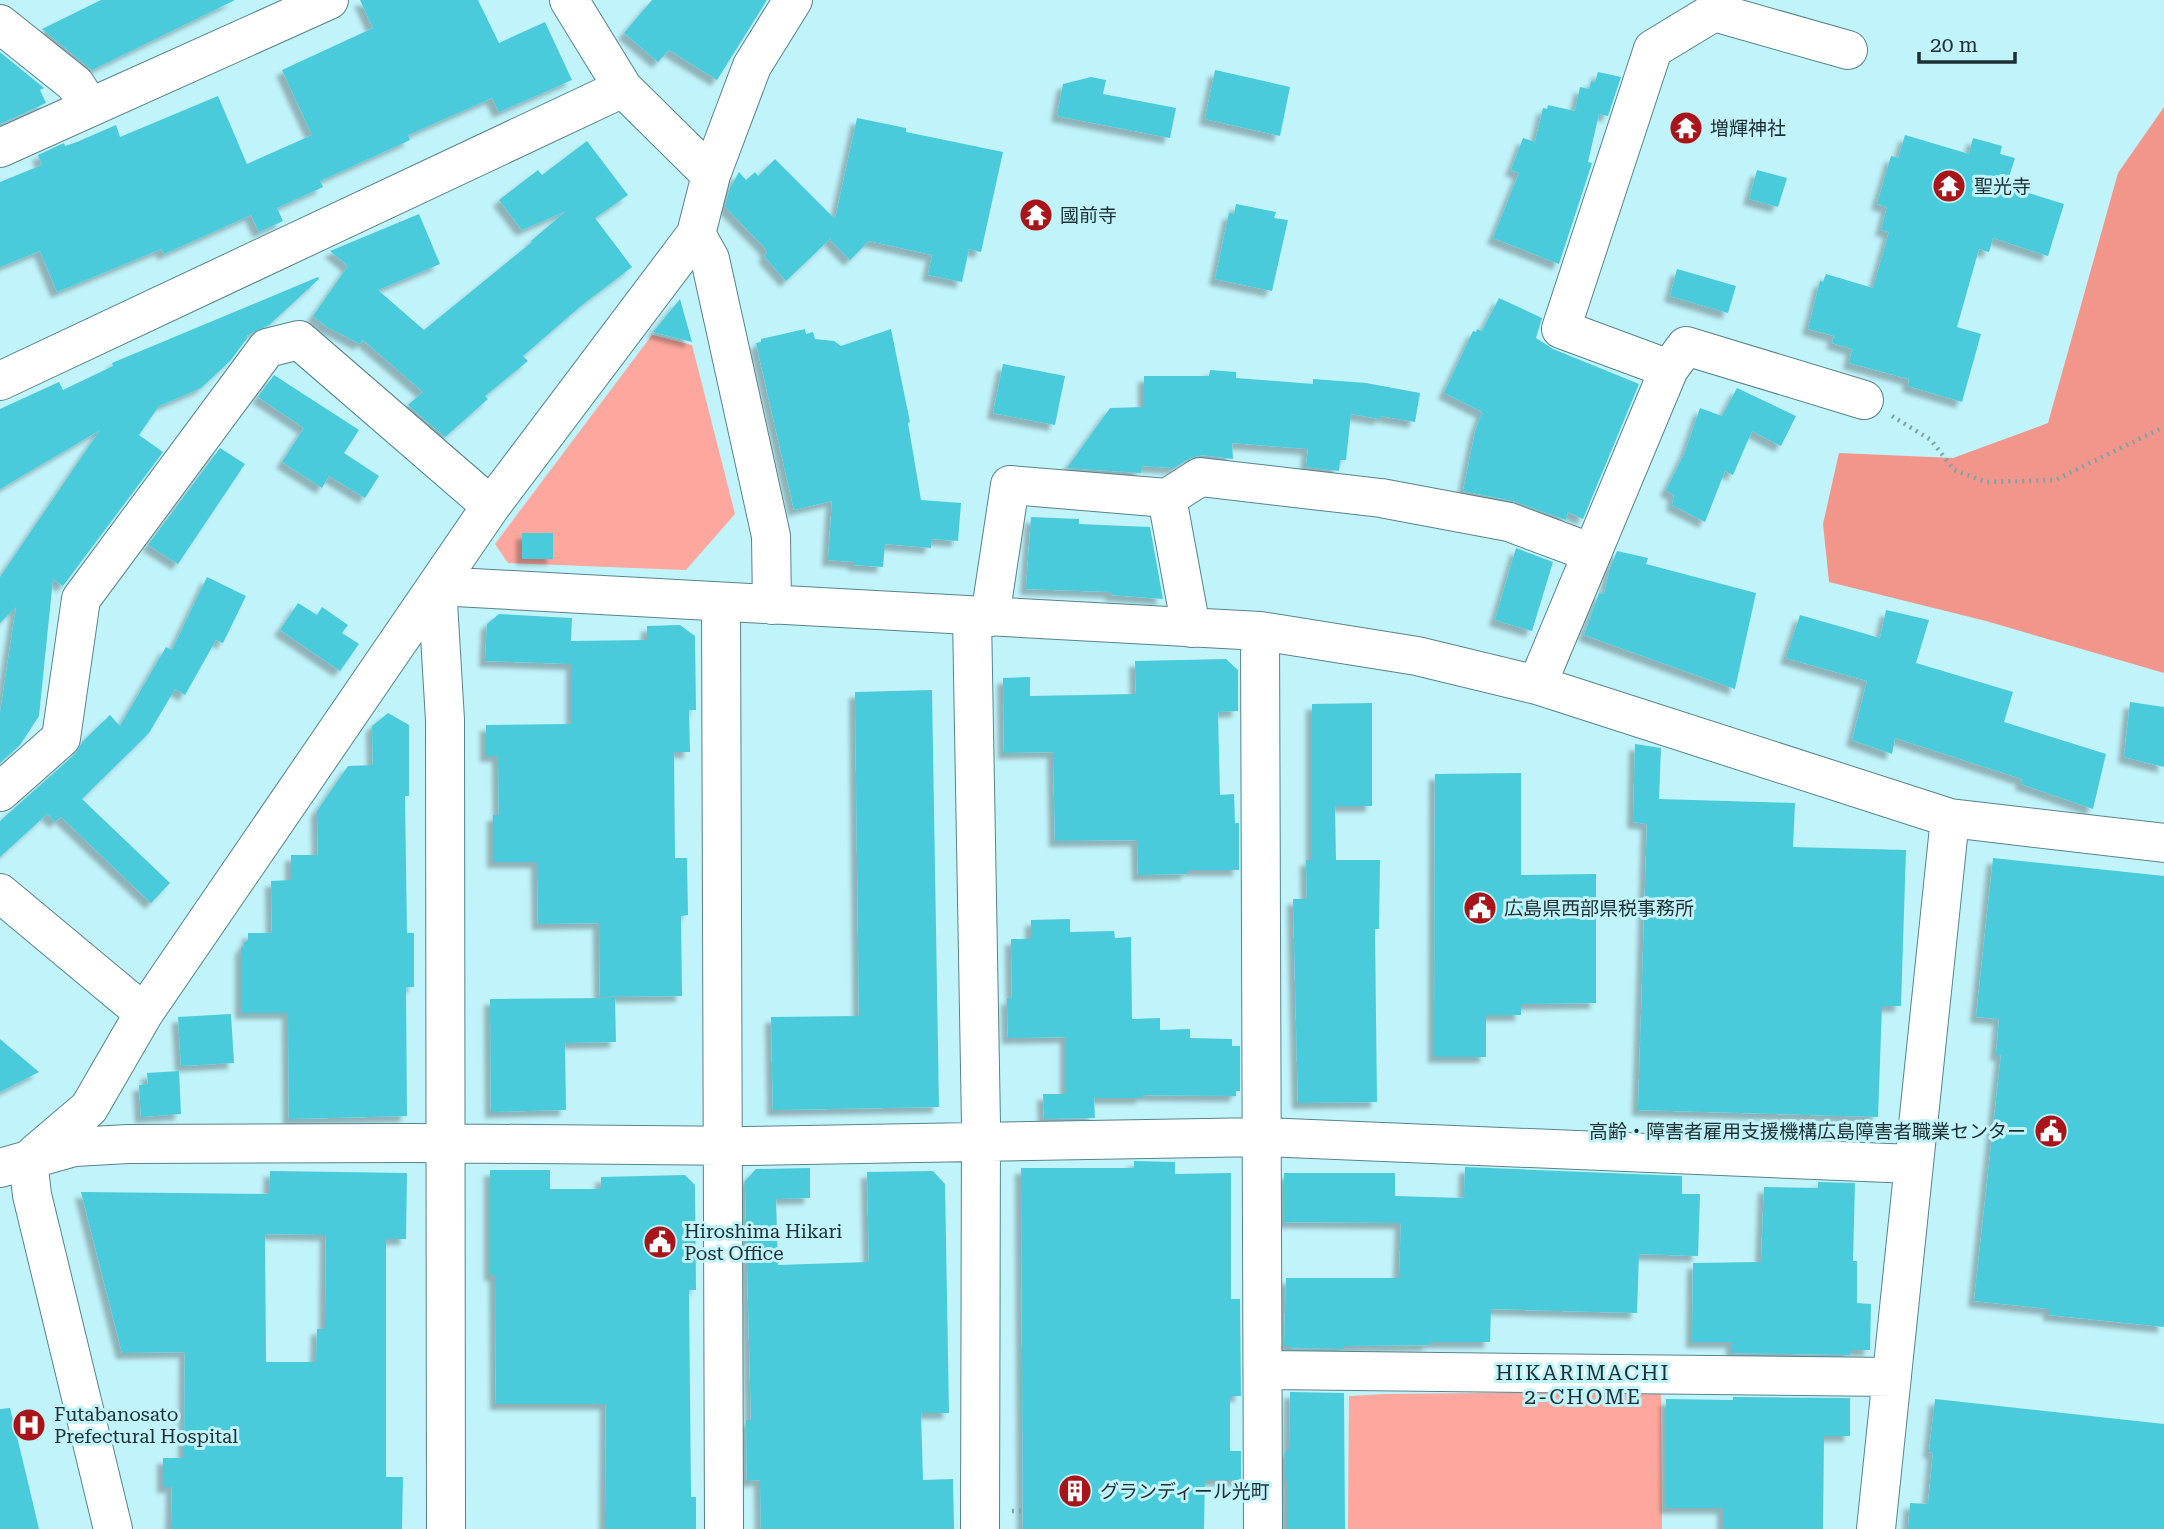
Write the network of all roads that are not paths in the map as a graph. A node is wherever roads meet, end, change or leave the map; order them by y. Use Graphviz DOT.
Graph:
graph roads {
  1 [pos="329,0"];
  2 [pos="569,0"];
  3 [pos="793,0"];
  4 [pos="0,24"];
  5 [pos="1848,50"];
  6 [pos="623,88"];
  7 [pos="90,107"];
  8 [pos="0,148"];
  9 [pos="711,175"];
  10 [pos="696,234"];
  11 [pos="1669,369"];
  12 [pos="0,382"];
  13 [pos="1864,400"];
  14 [pos="1167,498"];
  15 [pos="491,506"];
  16 [pos="1592,553"];
  17 [pos="437,586"];
  18 [pos="721,602"];
  19 [pos="772,605"];
  20 [pos="981,616"];
  21 [pos="1191,628"];
  22 [pos="1259,631"];
  23 [pos="1537,685"];
  24 [pos="0,792"];
  25 [pos="1950,818"];
  26 [pos="2164,843"];
  27 [pos="0,894"];
  28 [pos="144,1013"];
  29 [pos="1263,1137"];
  30 [pos="981,1142"];
  31 [pos="447,1143"];
  32 [pos="723,1146"];
  33 [pos="14,1164"];
  34 [pos="1913,1164"];
  35 [pos="1264,1370"];
  36 [pos="1892,1377"];
  37 [pos="113,1529"];
  38 [pos="446,1529"];
  39 [pos="724,1529"];
  40 [pos="980,1529"];
  41 [pos="1263,1529"];
  42 [pos="1876,1529"];
  1 -- 7 [label="street"];
  2 -- 6 [label="street"];
  3 -- 9 [label="street"];
  4 -- 7 [label="street"];
  5 -- 11 [label="street"];
  6 -- 9 [label="street"];
  6 -- 12 [label="street"];
  7 -- 8 [label="street"];
  9 -- 10 [label="street"];
  10 -- 15 [label="street"];
  10 -- 19 [label="street"];
  11 -- 13 [label="street"];
  11 -- 16 [label="street"];
  14 -- 16 [label="street"];
  14 -- 20 [label="street"];
  14 -- 21 [label="street"];
  15 -- 17 [label="street"];
  15 -- 24 [label="street"];
  16 -- 23 [label="street"];
  17 -- 18 [label="street"];
  17 -- 28 [label="street"];
  17 -- 31 [label="street"];
  18 -- 19 [label="street"];
  18 -- 32 [label="street"];
  19 -- 20 [label="street"];
  20 -- 21 [label="street"];
  20 -- 30 [label="street"];
  21 -- 22 [label="street"];
  22 -- 23 [label="street"];
  22 -- 29 [label="street"];
  23 -- 25 [label="street"];
  25 -- 26 [label="street"];
  25 -- 34 [label="street"];
  27 -- 28 [label="street"];
  28 -- 33 [label="street"];
  29 -- 30 [label="street"];
  29 -- 34 [label="street"];
  29 -- 35 [label="street"];
  30 -- 32 [label="street"];
  30 -- 40 [label="street"];
  31 -- 32 [label="street"];
  31 -- 33 [label="street"];
  31 -- 38 [label="street"];
  32 -- 39 [label="street"];
  33 -- 37 [label="street"];
  34 -- 36 [label="street"];
  35 -- 36 [label="street"];
  35 -- 41 [label="street"];
  36 -- 42 [label="street"];
}
